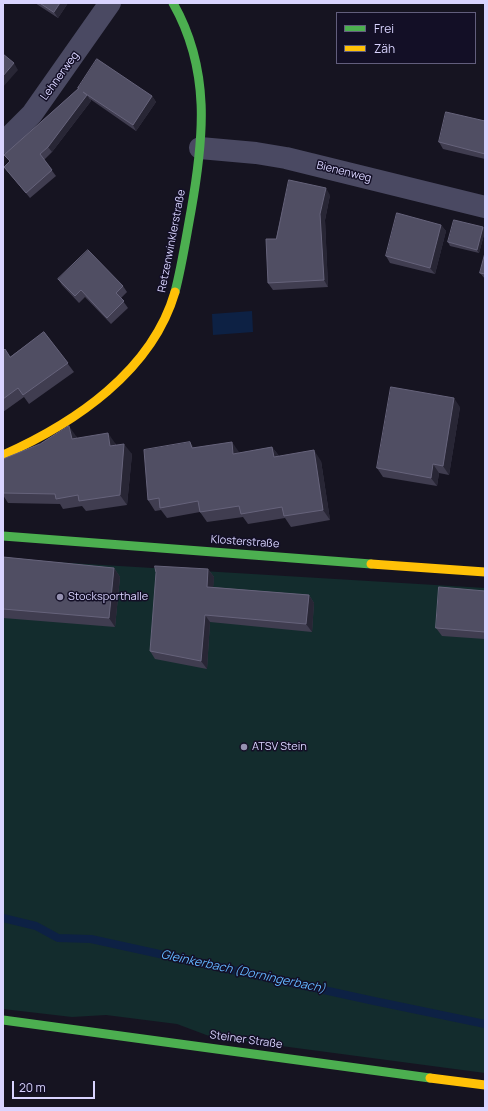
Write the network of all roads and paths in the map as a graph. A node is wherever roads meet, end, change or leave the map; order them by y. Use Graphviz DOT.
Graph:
graph roads {
  1 [pos="110,3"];
  2 [pos="173,3"];
  3 [pos="3,143"];
  4 [pos="200,148"];
  5 [pos="485,207"];
  6 [pos="3,455"];
  7 [pos="3,536"];
  8 [pos="485,572"];
  9 [pos="3,1020"];
  10 [pos="485,1085"];
  1 -- 3 [label="street, Lehnerweg"];
  2 -- 4 [label="street, Retzenwinklerstraße"];
  4 -- 5 [label="street, Bienenweg"];
  4 -- 6 [label="street, Retzenwinklerstraße"];
  7 -- 8 [label="street, Klosterstraße"];
  9 -- 10 [label="street, Steiner Straße"];
}
